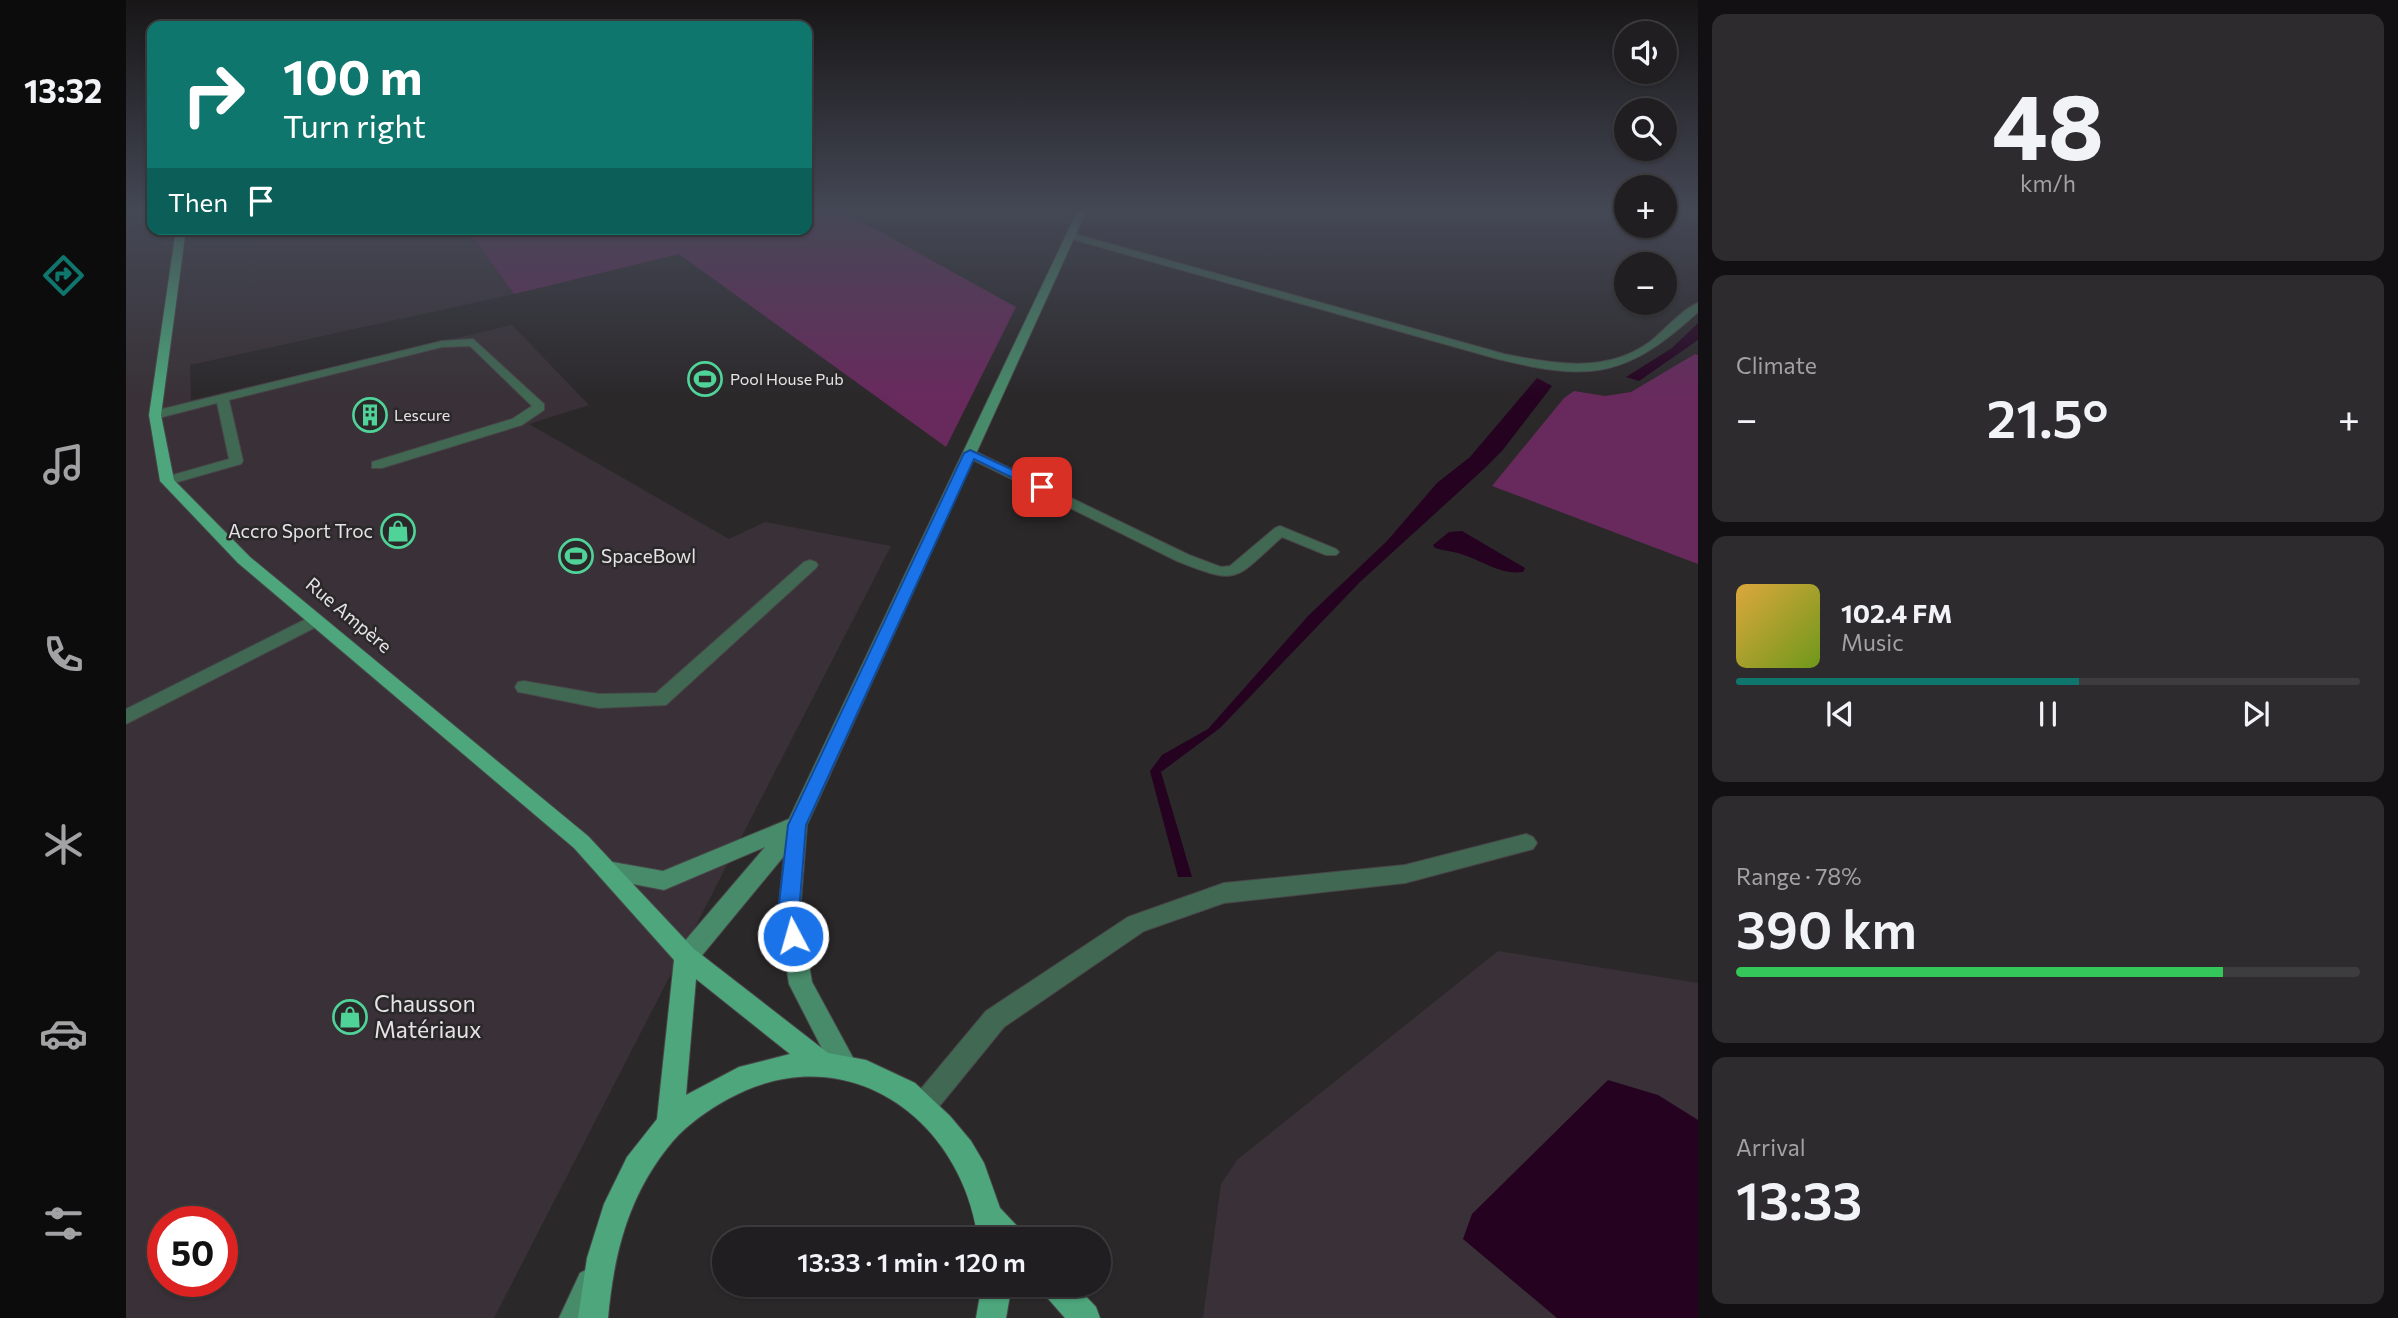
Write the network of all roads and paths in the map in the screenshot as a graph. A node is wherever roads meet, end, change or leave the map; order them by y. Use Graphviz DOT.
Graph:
graph roads {
  1 [pos="175,274"];
  2 [pos="1054,274"];
  3 [pos="1205,274"];
  4 [pos="1698,306"];
  5 [pos="222,397"];
  6 [pos="155,415"];
  7 [pos="970,453"];
  8 [pos="377,465"];
  9 [pos="167,481"];
  10 [pos="1331,552"];
  11 [pos="810,565"];
  12 [pos="316,620"];
  13 [pos="524,687"];
  14 [pos="126,717"];
  15 [pos="797,825"];
  16 [pos="1526,843"];
  17 [pos="607,870"];
  18 [pos="686,957"];
  19 [pos="832,1064"];
  20 [pos="924,1105"];
  21 [pos="670,1125"];
  22 [pos="991,1227"];
  23 [pos="597,1268"];
  24 [pos="994,1297"];
  25 [pos="1066,1297"];
  26 [pos="573,1318"];
  27 [pos="593,1318"];
  28 [pos="991,1318"];
  29 [pos="1085,1318"];
  1 -- 6 [label="main road"];
  2 -- 7 [label="main road"];
  3 -- 4 [label="street"];
  5 -- 6 [label="street"];
  5 -- 8 [label="street"];
  5 -- 9 [label="street"];
  6 -- 9 [label="main road"];
  7 -- 10 [label="street"];
  7 -- 15 [label="main road"];
  9 -- 12 [label="main road, Rue Ampère"];
  11 -- 13 [label="street"];
  12 -- 14 [label="street"];
  12 -- 17 [label="main road, Rue Ampère"];
  15 -- 17 [label="main road"];
  15 -- 18 [label="main road"];
  15 -- 19 [label="main road"];
  16 -- 20 [label="street"];
  17 -- 18 [label="main road, Rue Ampère"];
  18 -- 19 [label="main road, Rue Ampère"];
  18 -- 21 [label="main road"];
  19 -- 20 [label="main road"];
  19 -- 21 [label="main road"];
  20 -- 22 [label="main road"];
  21 -- 23 [label="main road"];
  23 -- 26 [label="main road"];
  23 -- 27 [label="main road"];
  24 -- 28 [label="main road"];
  25 -- 29 [label="main road"];
}
